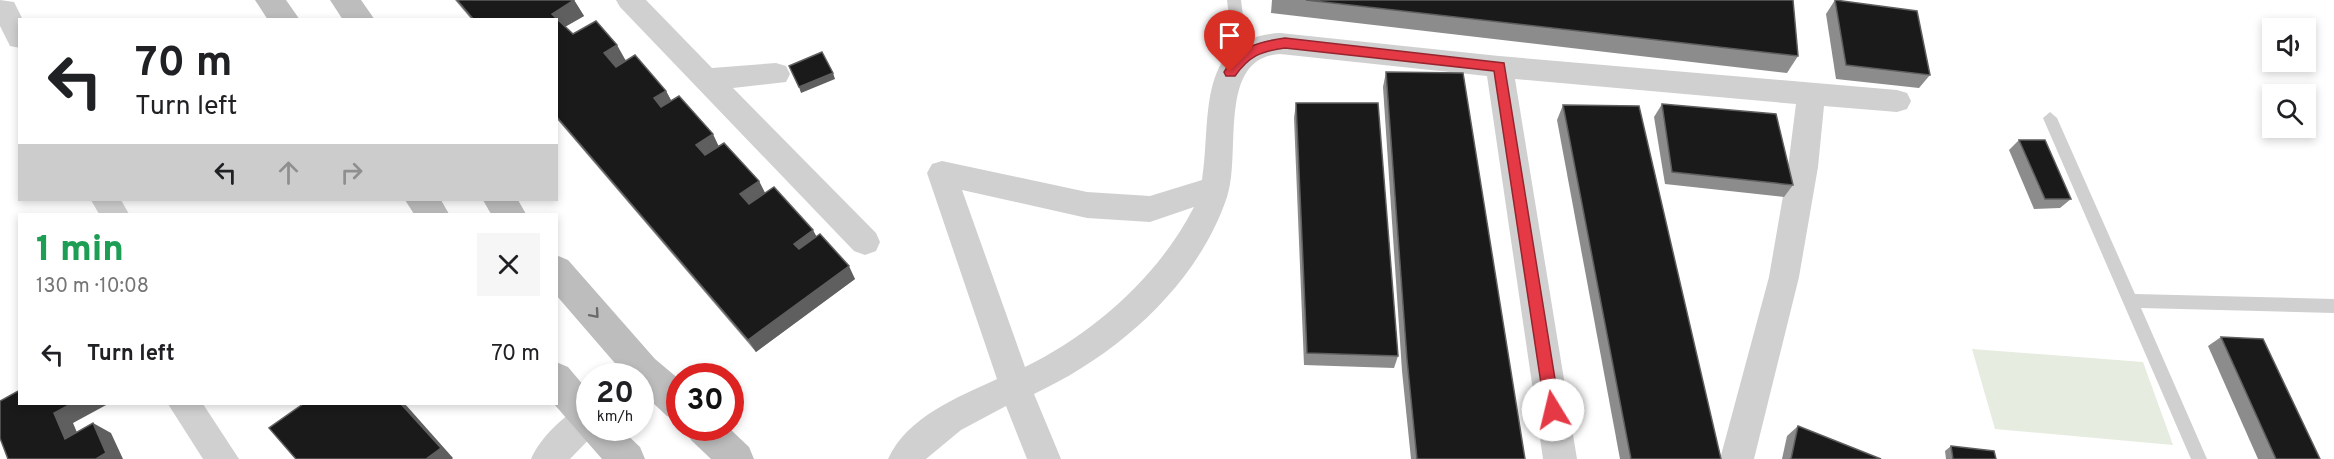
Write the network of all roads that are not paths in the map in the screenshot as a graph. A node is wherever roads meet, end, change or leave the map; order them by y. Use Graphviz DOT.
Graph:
graph roads {
  1 [pos="270,0"];
  2 [pos="345,0"];
  3 [pos="1234,0"];
  4 [pos="639,1"];
  5 [pos="4,8"];
  6 [pos="284,18"];
  7 [pos="358,18"];
  8 [pos="18,34"];
  9 [pos="1241,57"];
  10 [pos="1499,67"];
  11 [pos="776,74"];
  12 [pos="706,79"];
  13 [pos="1811,93"];
  14 [pos="1897,101"];
  15 [pos="2050,118"];
  16 [pos="1215,188"];
  17 [pos="422,201"];
  18 [pos="500,201"];
  19 [pos="432,213"];
  20 [pos="509,213"];
  21 [pos="865,242"];
  22 [pos="558,272"];
  23 [pos="2130,301"];
  24 [pos="2334,306"];
  25 [pos="558,381"];
  26 [pos="1016,386"];
  27 [pos="666,391"];
  28 [pos="576,403"];
  29 [pos="185,405"];
  30 [pos="576,435"];
  31 [pos="609,441"];
  32 [pos="717,441"];
  33 [pos="222,459"];
  34 [pos="548,459"];
  35 [pos="627,459"];
  36 [pos="736,459"];
  37 [pos="905,459"];
  38 [pos="1044,459"];
  39 [pos="1560,459"];
  40 [pos="1737,459"];
  41 [pos="2199,459"];
  1 -- 6 [label="main road"];
  2 -- 7 [label="main road"];
  3 -- 9 [label="lane"];
  4 -- 12 [label="street"];
  5 -- 8 [label="street"];
  9 -- 10 [label="street"];
  9 -- 16 [label="street"];
  10 -- 13 [label="street"];
  10 -- 39 [label="street"];
  11 -- 12 [label="street"];
  12 -- 21 [label="street"];
  13 -- 14 [label="street"];
  13 -- 40 [label="street"];
  15 -- 23 [label="lane"];
  16 -- 26 [label="street"];
  16 -- 26 [label="street"];
  17 -- 19 [label="main road"];
  18 -- 20 [label="main road"];
  22 -- 27 [label="main road, one-way"];
  23 -- 24 [label="lane"];
  23 -- 41 [label="lane"];
  25 -- 28 [label="main road"];
  26 -- 37 [label="street"];
  26 -- 38 [label="street"];
  29 -- 33 [label="street"];
  30 -- 34 [label="street"];
  31 -- 35 [label="main road"];
  32 -- 36 [label="main road"];
}
